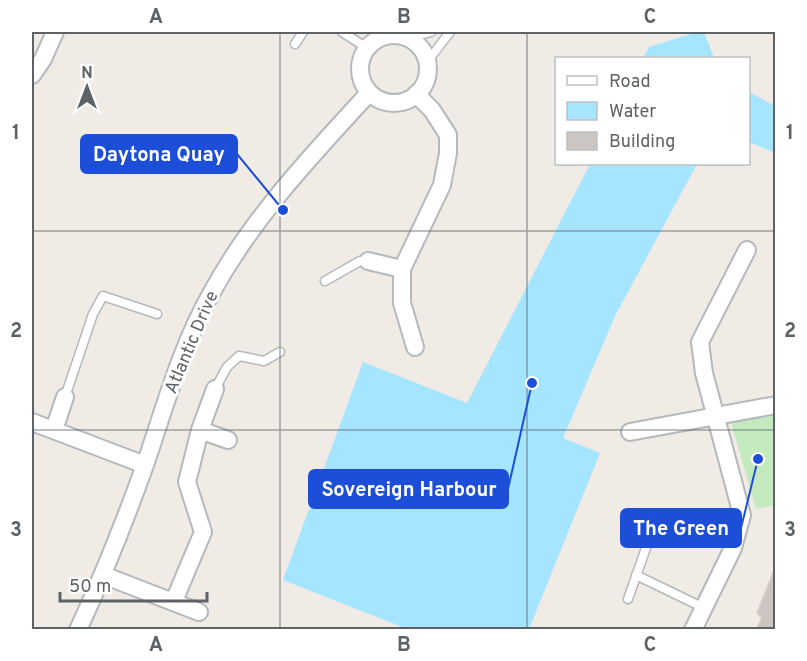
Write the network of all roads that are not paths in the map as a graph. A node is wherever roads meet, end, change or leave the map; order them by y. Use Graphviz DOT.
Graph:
graph roads {
  1 [pos="55,32"];
  2 [pos="303,32"];
  3 [pos="342,32"];
  4 [pos="431,32"];
  5 [pos="450,32"];
  6 [pos="408,38"];
  7 [pos="295,44"];
  8 [pos="367,48"];
  9 [pos="427,62"];
  10 [pos="32,75"];
  11 [pos="369,93"];
  12 [pos="416,94"];
  13 [pos="747,250"];
  14 [pos="368,261"];
  15 [pos="402,269"];
  16 [pos="325,281"];
  17 [pos="157,314"];
  18 [pos="415,347"];
  19 [pos="280,352"];
  20 [pos="215,389"];
  21 [pos="65,397"];
  22 [pos="776,405"];
  23 [pos="716,418"];
  24 [pos="32,422"];
  25 [pos="54,430"];
  26 [pos="200,430"];
  27 [pos="630,432"];
  28 [pos="228,440"];
  29 [pos="145,465"];
  30 [pos="658,514"];
  31 [pos="636,574"];
  32 [pos="103,575"];
  33 [pos="628,599"];
  34 [pos="174,602"];
  35 [pos="704,608"];
  36 [pos="199,612"];
  37 [pos="78,630"];
  38 [pos="693,630"];
  1 -- 10 [label="street"];
  2 -- 7 [label="lane"];
  3 -- 8 [label="lane"];
  4 -- 6 [label="lane"];
  5 -- 9 [label="lane"];
  6 -- 8 [label="street"];
  6 -- 9 [label="street"];
  8 -- 11 [label="street"];
  9 -- 12 [label="street"];
  11 -- 12 [label="street"];
  11 -- 29 [label="street, Atlantic Drive"];
  12 -- 15 [label="street"];
  13 -- 23 [label="street"];
  14 -- 15 [label="street"];
  14 -- 16 [label="lane"];
  15 -- 18 [label="street"];
  17 -- 21 [label="lane"];
  19 -- 20 [label="lane"];
  20 -- 26 [label="street"];
  21 -- 25 [label="street"];
  22 -- 23 [label="street"];
  23 -- 27 [label="street"];
  23 -- 35 [label="street"];
  24 -- 25 [label="street"];
  25 -- 29 [label="street"];
  26 -- 28 [label="street"];
  26 -- 34 [label="street"];
  29 -- 32 [label="street, Atlantic Drive"];
  30 -- 31 [label="lane"];
  31 -- 33 [label="lane"];
  31 -- 35 [label="lane"];
  32 -- 34 [label="street"];
  32 -- 37 [label="street, Atlantic Drive"];
  34 -- 36 [label="street"];
  35 -- 38 [label="street"];
}
